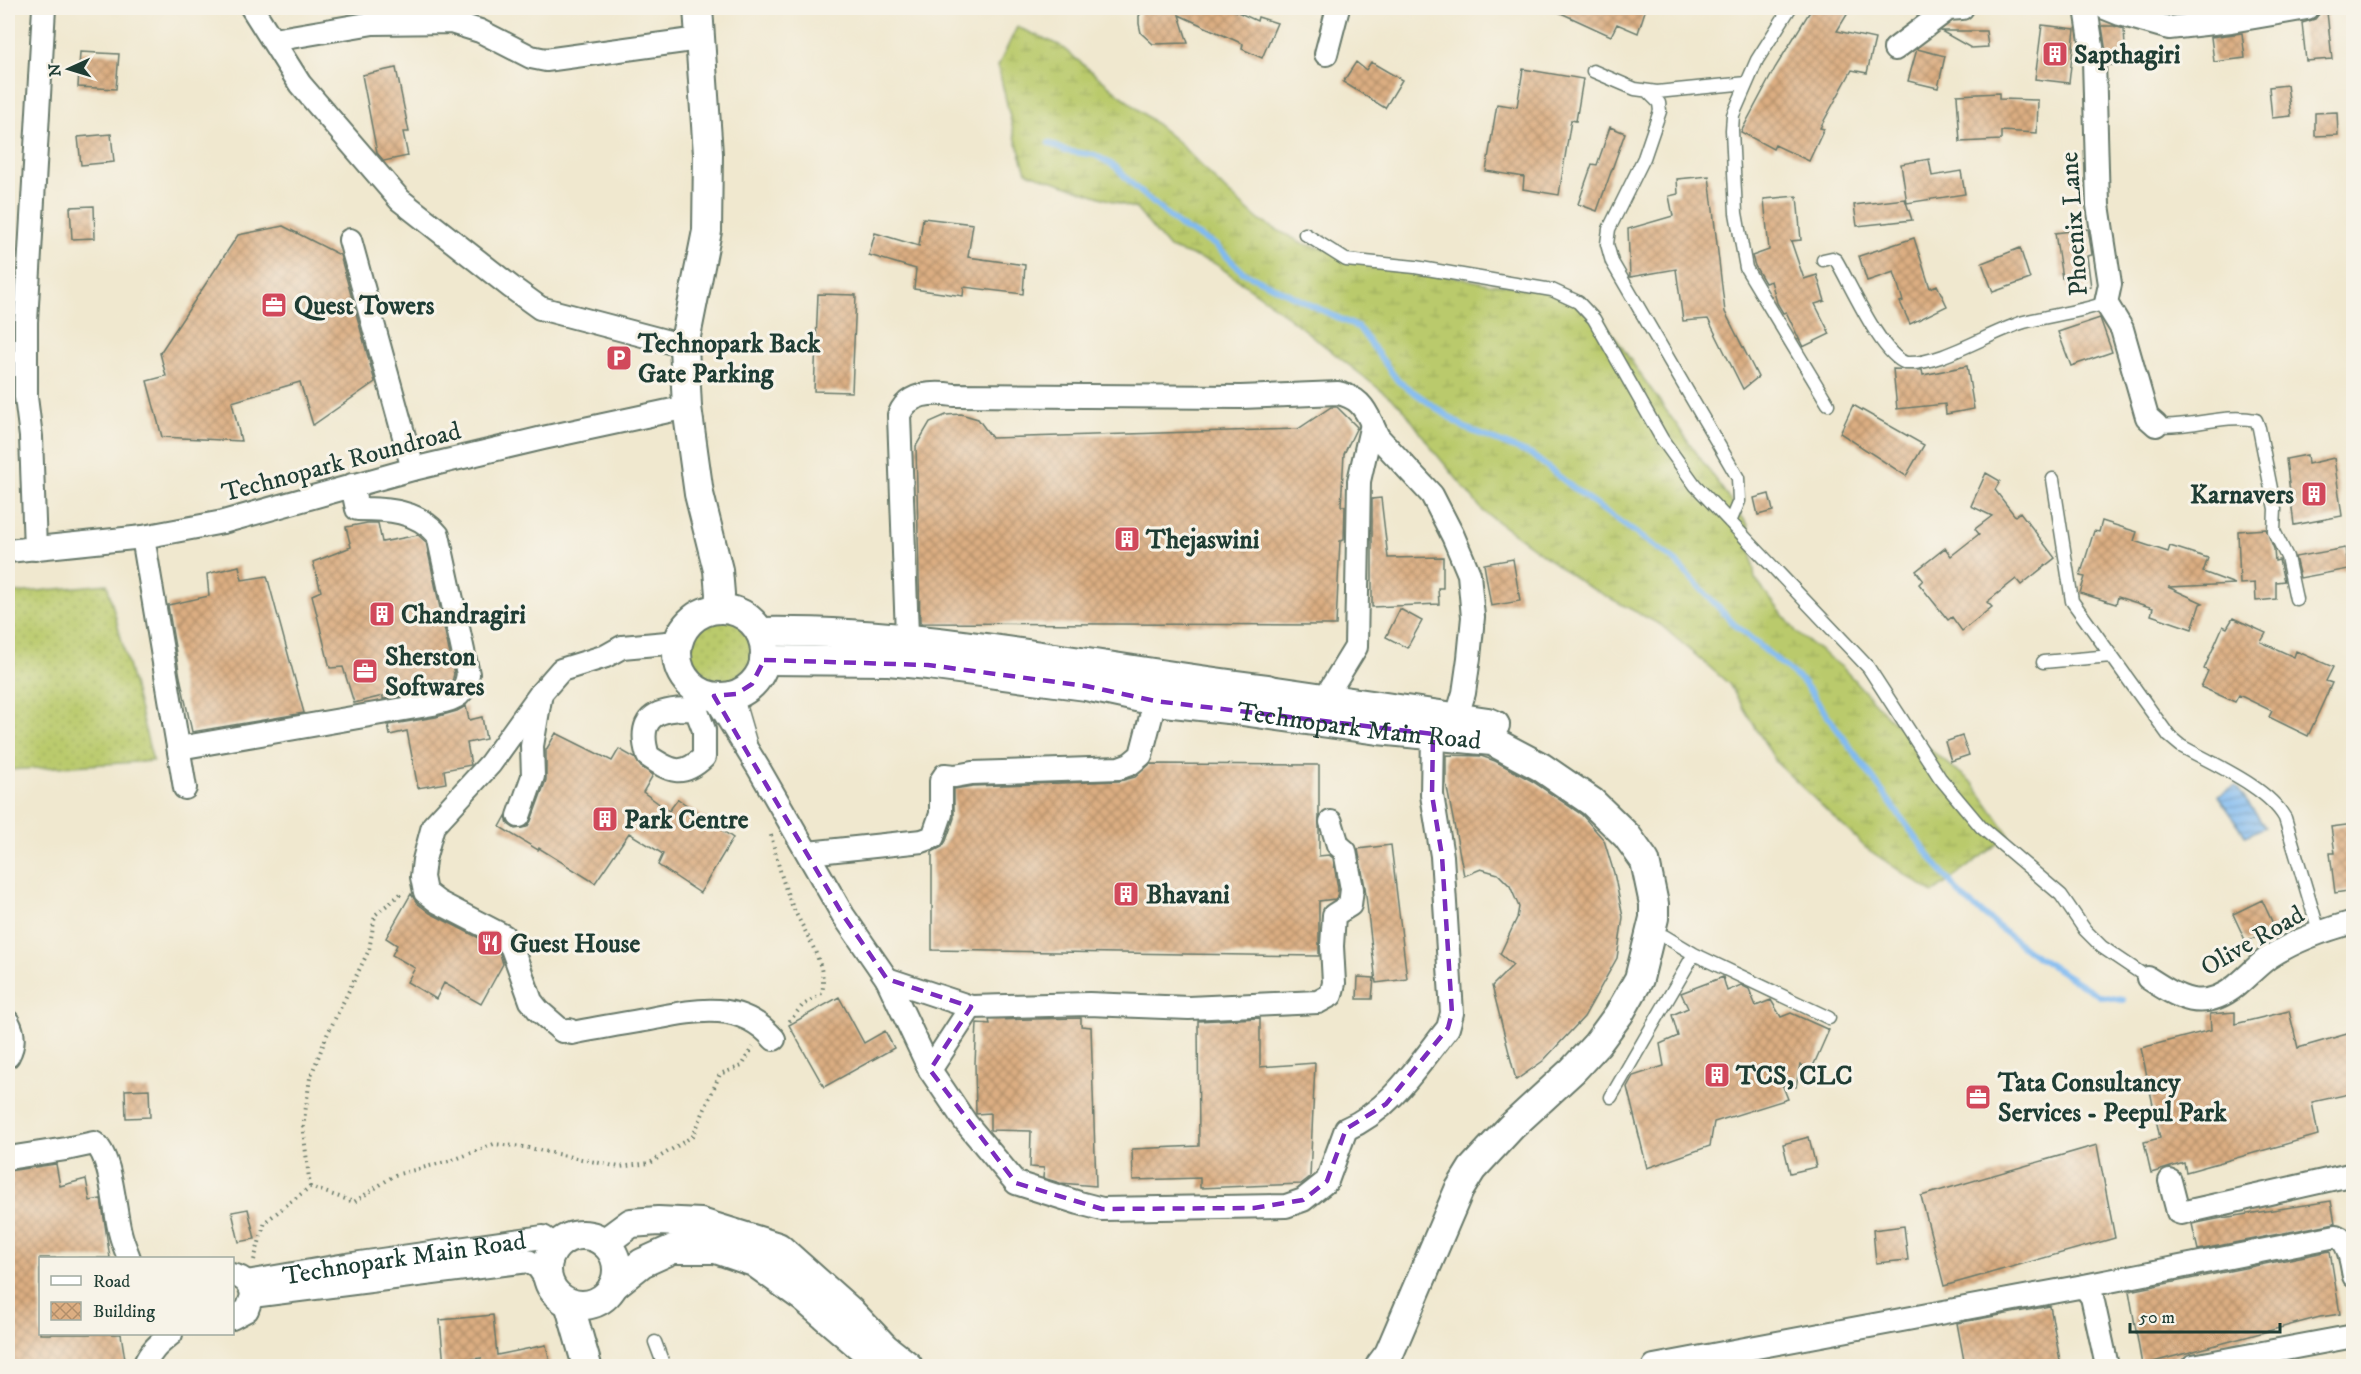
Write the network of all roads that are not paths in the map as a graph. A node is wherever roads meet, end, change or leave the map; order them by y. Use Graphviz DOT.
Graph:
graph roads {
  1 [pos="44,8"];
  2 [pos="252,8"];
  3 [pos="698,8"];
  4 [pos="1338,8"];
  5 [pos="1790,8"];
  6 [pos="1962,8"];
  7 [pos="2086,8"];
  8 [pos="2105,8"];
  9 [pos="2307,8"];
  10 [pos="699,39"];
  11 [pos="273,40"];
  12 [pos="1895,49"];
  13 [pos="1326,54"];
  14 [pos="1593,71"];
  15 [pos="1747,83"];
  16 [pos="1647,91"];
  17 [pos="1305,234"];
  18 [pos="350,240"];
  19 [pos="1823,260"];
  20 [pos="2106,303"];
  21 [pos="684,346"];
  22 [pos="1828,404"];
  23 [pos="687,407"];
  24 [pos="1372,424"];
  25 [pos="2156,425"];
  26 [pos="413,469"];
  27 [pos="2054,479"];
  28 [pos="352,485"];
  29 [pos="1730,522"];
  30 [pos="144,537"];
  31 [pos="35,549"];
  32 [pos="8,551"];
  33 [pos="2296,599"];
  34 [pos="719,608"];
  35 [pos="759,632"];
  36 [pos="888,636"];
  37 [pos="678,642"];
  38 [pos="2111,656"];
  39 [pos="764,660"];
  40 [pos="2043,662"];
  41 [pos="1248,687"];
  42 [pos="541,693"];
  43 [pos="1326,696"];
  44 [pos="712,698"];
  45 [pos="1155,701"];
  46 [pos="1457,716"];
  47 [pos="1488,722"];
  48 [pos="1433,734"];
  49 [pos="179,748"];
  50 [pos="185,788"];
  51 [pos="519,816"];
  52 [pos="1331,822"];
  53 [pos="808,853"];
  54 [pos="2354,922"];
  55 [pos="2319,932"];
  56 [pos="1664,936"];
  57 [pos="1694,954"];
  58 [pos="2148,978"];
  59 [pos="887,979"];
  60 [pos="971,1007"];
  61 [pos="1829,1018"];
  62 [pos="8,1022"];
  63 [pos="774,1039"];
  64 [pos="8,1056"];
  65 [pos="930,1070"];
  66 [pos="1611,1097"];
  67 [pos="8,1158"];
  68 [pos="2354,1174"];
  69 [pos="2170,1181"];
  70 [pos="604,1244"];
  71 [pos="554,1250"];
  72 [pos="129,1257"];
  73 [pos="2354,1276"];
  74 [pos="244,1284"];
  75 [pos="613,1286"];
  76 [pos="2084,1286"];
  77 [pos="570,1297"];
  78 [pos="234,1317"];
  79 [pos="170,1335"];
  80 [pos="2354,1336"];
  81 [pos="655,1342"];
  82 [pos="144,1366"];
  83 [pos="586,1366"];
  84 [pos="604,1366"];
  85 [pos="664,1366"];
  86 [pos="883,1366"];
  87 [pos="908,1366"];
  88 [pos="1380,1366"];
  89 [pos="1396,1366"];
  90 [pos="1654,1366"];
  91 [pos="2107,1366"];
  92 [pos="2193,1366"];
  1 -- 31 [label="street"];
  2 -- 11 [label="street"];
  3 -- 10 [label="street"];
  4 -- 13 [label="street"];
  5 -- 15 [label="lane"];
  6 -- 12 [label="street"];
  7 -- 20 [label="street, Phoenix Lane"];
  8 -- 9 [label="street"];
  10 -- 11 [label="street"];
  10 -- 21 [label="street"];
  11 -- 21 [label="street"];
  14 -- 16 [label="lane"];
  15 -- 16 [label="lane"];
  15 -- 22 [label="lane"];
  16 -- 29 [label="lane"];
  17 -- 29 [label="lane"];
  18 -- 26 [label="street"];
  19 -- 20 [label="lane"];
  20 -- 25 [label="street, Phoenix Lane"];
  21 -- 23 [label="street"];
  23 -- 26 [label="street, Technopark Roundroad"];
  23 -- 34 [label="street"];
  24 -- 36 [label="street"];
  24 -- 43 [label="street"];
  24 -- 46 [label="street"];
  25 -- 33 [label="lane"];
  26 -- 28 [label="street, Technopark Roundroad"];
  27 -- 38 [label="lane"];
  28 -- 30 [label="street, Technopark Roundroad"];
  28 -- 49 [label="street"];
  29 -- 58 [label="lane"];
  30 -- 31 [label="street, Technopark Roundroad"];
  30 -- 49 [label="street"];
  31 -- 32 [label="street, Technopark Roundroad"];
  34 -- 35 [label="street"];
  34 -- 37 [label="street"];
  35 -- 36 [label="street, Technopark Main Road"];
  35 -- 39 [label="street"];
  36 -- 41 [label="street, Technopark Main Road"];
  37 -- 42 [label="street"];
  37 -- 44 [label="street"];
  38 -- 40 [label="lane"];
  38 -- 55 [label="lane"];
  39 -- 44 [label="street"];
  39 -- 45 [label="street, Technopark Main Road"];
  41 -- 43 [label="street, Technopark Main Road"];
  41 -- 47 [label="street, Technopark Main Road"];
  42 -- 51 [label="street"];
  42 -- 63 [label="street"];
  43 -- 46 [label="street, Technopark Main Road"];
  44 -- 53 [label="street"];
  45 -- 48 [label="street, Technopark Main Road"];
  45 -- 53 [label="street"];
  46 -- 47 [label="street, Technopark Main Road"];
  47 -- 56 [label="street, Technopark Main Road"];
  48 -- 65 [label="street"];
  48 -- 88 [label="street, Technopark Main Road"];
  49 -- 50 [label="street"];
  52 -- 60 [label="street"];
  53 -- 59 [label="street"];
  54 -- 55 [label="street, Olive Road"];
  55 -- 58 [label="street, Olive Road"];
  56 -- 57 [label="lane"];
  56 -- 89 [label="street, Technopark Main Road"];
  57 -- 61 [label="lane"];
  57 -- 66 [label="lane"];
  59 -- 60 [label="street"];
  59 -- 65 [label="street"];
  60 -- 65 [label="street"];
  62 -- 64 [label="street"];
  67 -- 72 [label="street"];
  68 -- 69 [label="street"];
  70 -- 71 [label="street"];
  70 -- 75 [label="street"];
  70 -- 87 [label="street"];
  71 -- 74 [label="street, Technopark Main Road"];
  71 -- 77 [label="street"];
  73 -- 76 [label="street"];
  74 -- 77 [label="street"];
  74 -- 78 [label="street"];
  75 -- 77 [label="street"];
  75 -- 86 [label="street"];
  76 -- 90 [label="street"];
  76 -- 91 [label="street"];
  77 -- 83 [label="street"];
  77 -- 84 [label="street"];
  79 -- 82 [label="street"];
  80 -- 92 [label="street"];
  81 -- 85 [label="lane"];
}
